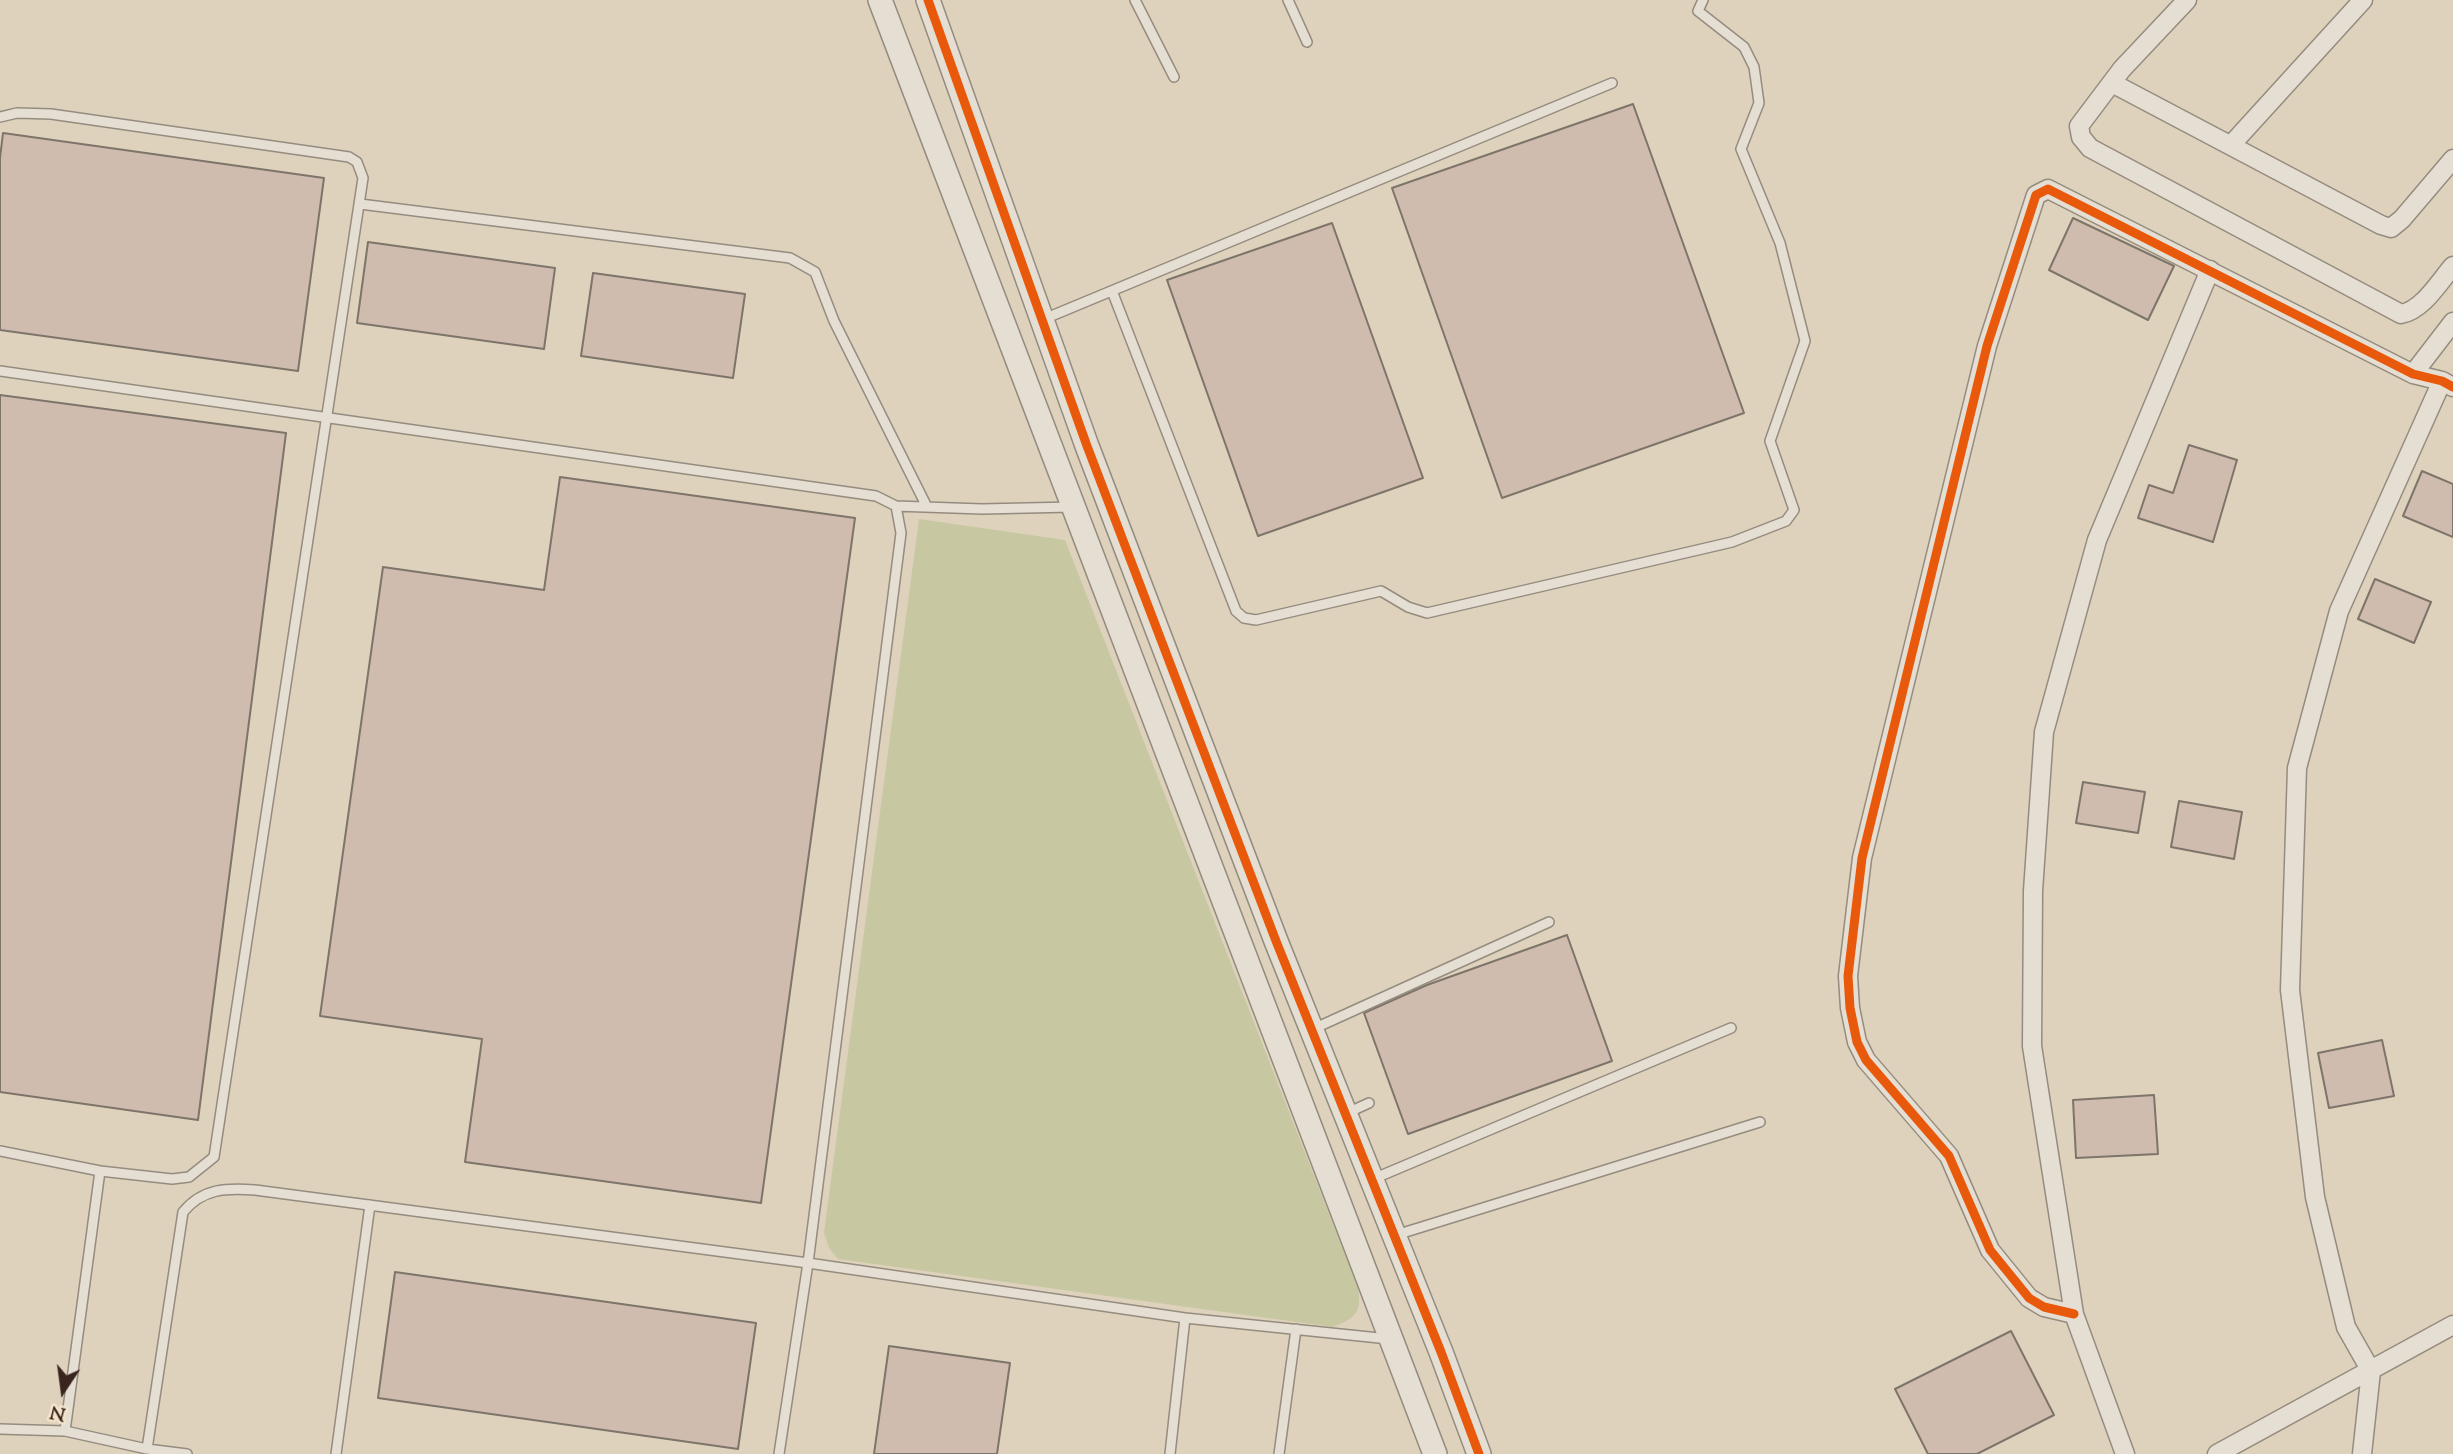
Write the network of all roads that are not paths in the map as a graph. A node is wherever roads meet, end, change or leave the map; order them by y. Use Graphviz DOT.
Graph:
graph roads {
  1 [pos="880,0"];
  2 [pos="928,0"];
  3 [pos="1135,0"];
  4 [pos="1288,0"];
  5 [pos="1703,0"];
  6 [pos="2186,0"];
  7 [pos="2363,0"];
  8 [pos="1307,42"];
  9 [pos="1174,77"];
  10 [pos="1612,83"];
  11 [pos="2112,83"];
  12 [pos="0,117"];
  13 [pos="2231,145"];
  14 [pos="2453,159"];
  15 [pos="360,204"];
  16 [pos="2453,266"];
  17 [pos="2210,270"];
  18 [pos="1112,291"];
  19 [pos="1042,320"];
  20 [pos="2453,322"];
  21 [pos="0,371"];
  22 [pos="2413,374"];
  23 [pos="2448,384"];
  24 [pos="325,418"];
  25 [pos="896,506"];
  26 [pos="927,507"];
  27 [pos="1073,507"];
  28 [pos="1237,839"];
  29 [pos="1205,852"];
  30 [pos="1549,922"];
  31 [pos="1731,1028"];
  32 [pos="1311,1030"];
  33 [pos="1369,1103"];
  34 [pos="1345,1114"];
  35 [pos="1760,1122"];
  36 [pos="0,1151"];
  37 [pos="100,1171"];
  38 [pos="1372,1180"];
  39 [pos="370,1205"];
  40 [pos="1394,1236"];
  41 [pos="808,1264"];
  42 [pos="2074,1314"];
  43 [pos="1185,1318"];
  44 [pos="2453,1325"];
  45 [pos="1296,1329"];
  46 [pos="1391,1339"];
  47 [pos="2371,1371"];
  48 [pos="0,1429"];
  49 [pos="65,1431"];
  50 [pos="147,1449"];
  51 [pos="187,1454"];
  52 [pos="335,1454"];
  53 [pos="779,1454"];
  54 [pos="1170,1454"];
  55 [pos="1279,1454"];
  56 [pos="1435,1454"];
  57 [pos="1479,1454"];
  58 [pos="2125,1454"];
  59 [pos="2217,1454"];
  60 [pos="2362,1454"];
  1 -- 27 [label="street"];
  2 -- 19 [label="street"];
  3 -- 9 [label="lane"];
  4 -- 8 [label="lane"];
  5 -- 18 [label="lane"];
  6 -- 11 [label="street"];
  7 -- 13 [label="street"];
  10 -- 18 [label="lane"];
  11 -- 13 [label="street"];
  11 -- 16 [label="street"];
  12 -- 15 [label="lane"];
  13 -- 14 [label="street"];
  15 -- 24 [label="lane"];
  15 -- 26 [label="lane"];
  17 -- 22 [label="street"];
  17 -- 42 [label="street"];
  17 -- 42 [label="street"];
  18 -- 19 [label="lane"];
  19 -- 28 [label="street"];
  20 -- 22 [label="street"];
  21 -- 24 [label="lane"];
  22 -- 23 [label="street"];
  23 -- 47 [label="street"];
  24 -- 25 [label="lane"];
  24 -- 37 [label="lane"];
  25 -- 26 [label="lane"];
  25 -- 41 [label="lane"];
  26 -- 27 [label="lane"];
  27 -- 29 [label="street"];
  28 -- 29 [label="street"];
  28 -- 32 [label="street"];
  29 -- 46 [label="street"];
  30 -- 32 [label="lane"];
  31 -- 38 [label="lane"];
  32 -- 34 [label="street"];
  33 -- 34 [label="lane"];
  34 -- 38 [label="street"];
  35 -- 40 [label="lane"];
  36 -- 37 [label="lane"];
  37 -- 49 [label="lane"];
  38 -- 40 [label="street"];
  39 -- 41 [label="lane"];
  39 -- 50 [label="lane"];
  39 -- 52 [label="lane"];
  40 -- 57 [label="street"];
  41 -- 43 [label="lane"];
  41 -- 53 [label="lane"];
  42 -- 58 [label="street"];
  43 -- 45 [label="lane"];
  43 -- 54 [label="lane"];
  44 -- 47 [label="street"];
  45 -- 46 [label="lane"];
  45 -- 55 [label="lane"];
  46 -- 56 [label="street"];
  47 -- 59 [label="street"];
  47 -- 60 [label="street"];
  48 -- 49 [label="lane"];
  49 -- 50 [label="lane"];
  50 -- 51 [label="lane"];
}
